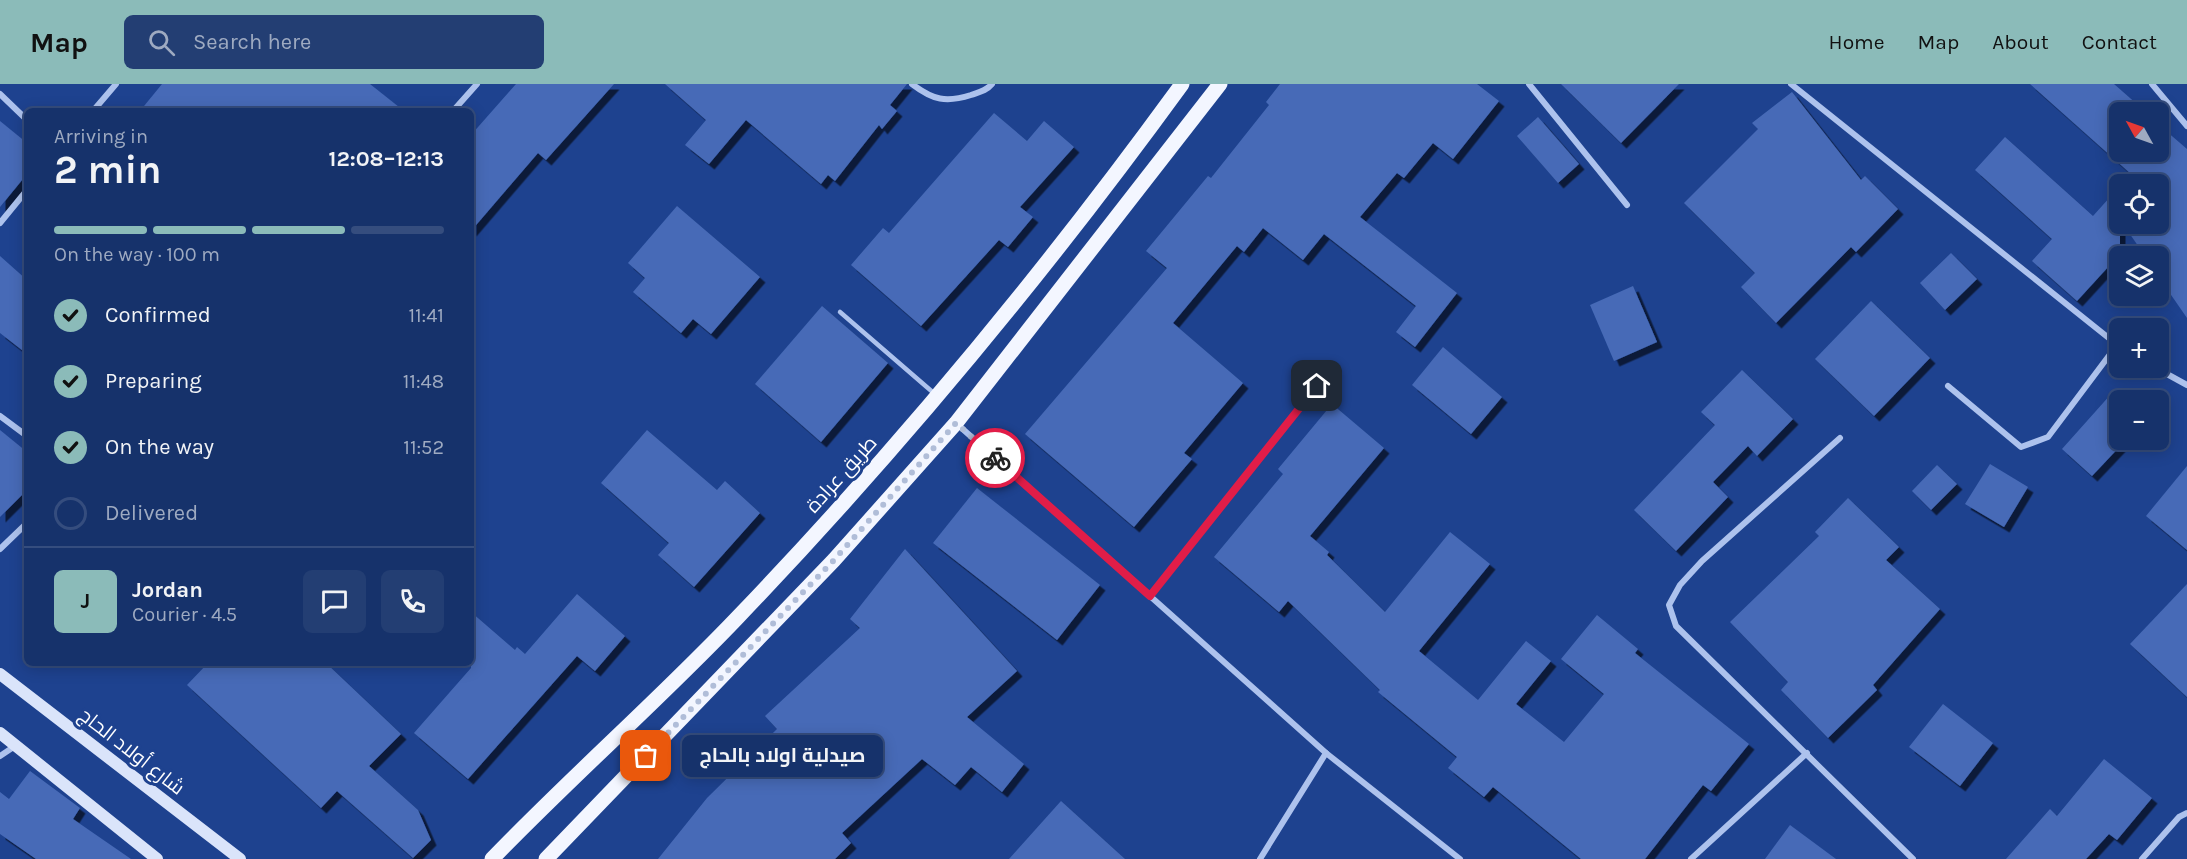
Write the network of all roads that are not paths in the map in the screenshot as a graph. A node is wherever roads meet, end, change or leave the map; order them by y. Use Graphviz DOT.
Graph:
graph roads {
  1 [pos="116,84"];
  2 [pos="477,84"];
  3 [pos="912,84"];
  4 [pos="992,84"];
  5 [pos="1182,84"];
  6 [pos="1220,84"];
  7 [pos="1529,84"];
  8 [pos="1791,84"];
  9 [pos="2152,84"];
  10 [pos="0,94"];
  11 [pos="96,108"];
  12 [pos="456,108"];
  13 [pos="24,117"];
  14 [pos="2187,126"];
  15 [pos="24,194"];
  16 [pos="1627,205"];
  17 [pos="0,223"];
  18 [pos="840,312"];
  19 [pos="2109,339"];
  20 [pos="2109,358"];
  21 [pos="2169,375"];
  22 [pos="2187,385"];
  23 [pos="1317,386"];
  24 [pos="1948,386"];
  25 [pos="938,396"];
  26 [pos="0,416"];
  27 [pos="956,423"];
  28 [pos="24,434"];
  29 [pos="1840,438"];
  30 [pos="24,526"];
  31 [pos="0,549"];
  32 [pos="1150,596"];
  33 [pos="0,674"];
  34 [pos="0,734"];
  35 [pos="15,746"];
  36 [pos="1326,753"];
  37 [pos="1807,753"];
  38 [pos="0,756"];
  39 [pos="2187,813"];
  40 [pos="516,835"];
  41 [pos="566,840"];
  42 [pos="158,859"];
  43 [pos="240,859"];
  44 [pos="481,859"];
  45 [pos="492,859"];
  46 [pos="546,859"];
  47 [pos="561,859"];
  48 [pos="1260,859"];
  49 [pos="1460,859"];
  50 [pos="1691,859"];
  51 [pos="1913,859"];
  52 [pos="2142,859"];
  1 -- 11 [label="street"];
  2 -- 12 [label="street"];
  3 -- 4 [label="street"];
  5 -- 25 [label="main road, طريق عرادة"];
  6 -- 27 [label="main road"];
  7 -- 16 [label="street"];
  8 -- 19 [label="street"];
  9 -- 14 [label="street"];
  10 -- 13 [label="street"];
  15 -- 17 [label="street"];
  18 -- 25 [label="lane"];
  20 -- 24 [label="street"];
  21 -- 22 [label="street"];
  23 -- 32 [label="street"];
  25 -- 40 [label="main road, طريق عرادة"];
  26 -- 28 [label="street"];
  27 -- 32 [label="street"];
  27 -- 41 [label="main road"];
  29 -- 37 [label="street"];
  30 -- 31 [label="street"];
  32 -- 36 [label="street"];
  33 -- 43 [label="main road, شارع أولاد الحاج"];
  34 -- 35 [label="main road"];
  35 -- 38 [label="street"];
  35 -- 42 [label="main road"];
  36 -- 48 [label="street"];
  36 -- 49 [label="street"];
  37 -- 50 [label="street"];
  37 -- 51 [label="street"];
  39 -- 52 [label="street"];
  40 -- 44 [label="main road"];
  40 -- 45 [label="main road, طريق عرادة"];
  41 -- 46 [label="main road"];
  41 -- 47 [label="main road"];
}
